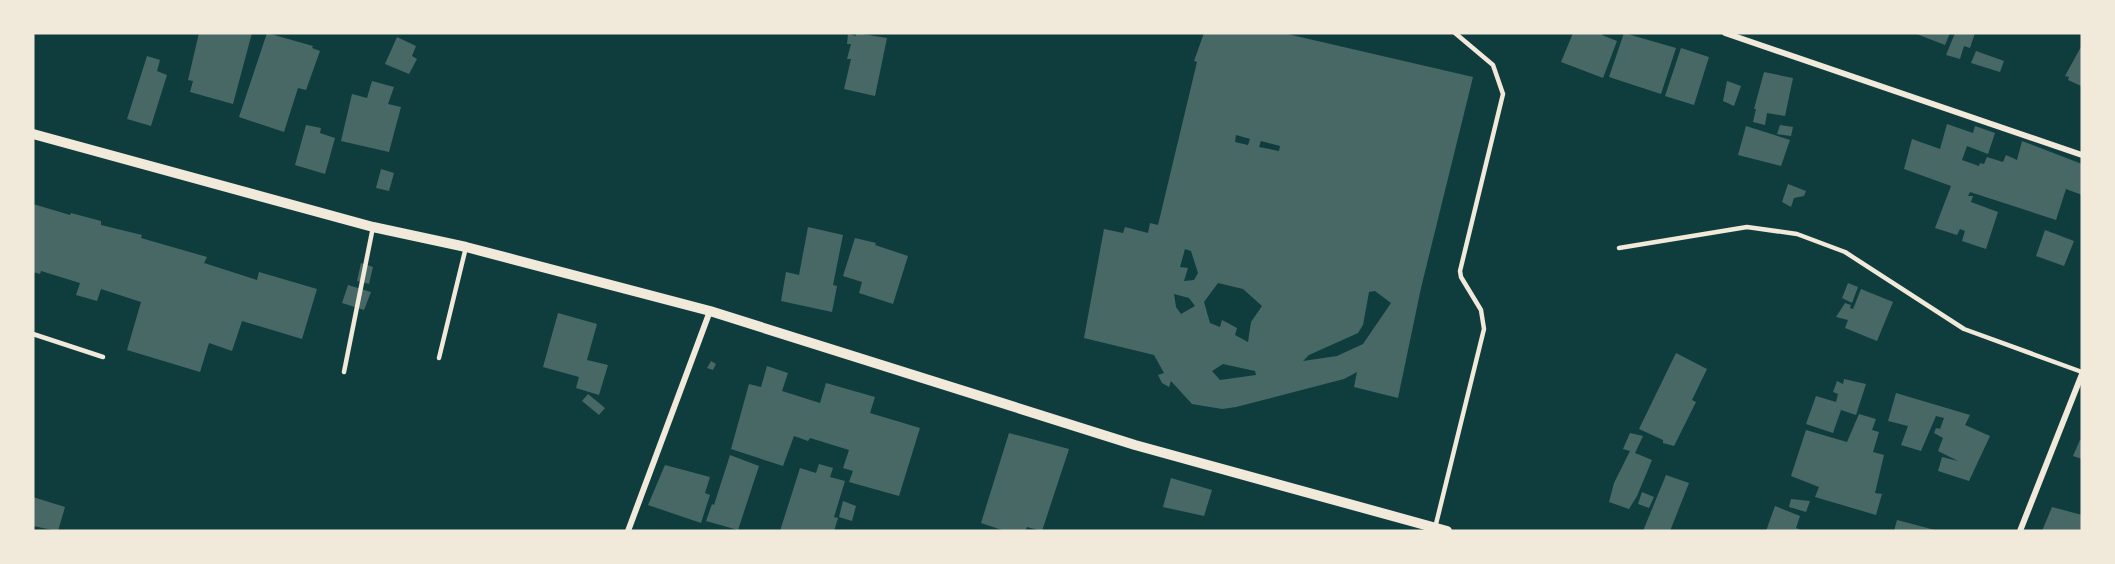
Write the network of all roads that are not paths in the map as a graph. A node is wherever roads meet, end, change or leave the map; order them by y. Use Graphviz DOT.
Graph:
graph roads {
  1 [pos="1455,33"];
  2 [pos="1725,33"];
  3 [pos="33,134"];
  4 [pos="2082,155"];
  5 [pos="373,227"];
  6 [pos="465,247"];
  7 [pos="1619,248"];
  8 [pos="711,311"];
  9 [pos="33,334"];
  10 [pos="103,357"];
  11 [pos="439,358"];
  12 [pos="345,372"];
  13 [pos="2082,373"];
  14 [pos="1436,528"];
  15 [pos="628,531"];
  16 [pos="1447,531"];
  17 [pos="2020,531"];
  1 -- 14 [label="lane"];
  2 -- 4 [label="street"];
  3 -- 5 [label="street"];
  5 -- 6 [label="street"];
  5 -- 12 [label="lane"];
  6 -- 8 [label="street"];
  6 -- 11 [label="lane"];
  7 -- 13 [label="lane"];
  8 -- 14 [label="street"];
  8 -- 15 [label="street"];
  9 -- 10 [label="lane"];
  13 -- 17 [label="street"];
  14 -- 16 [label="street"];
}
